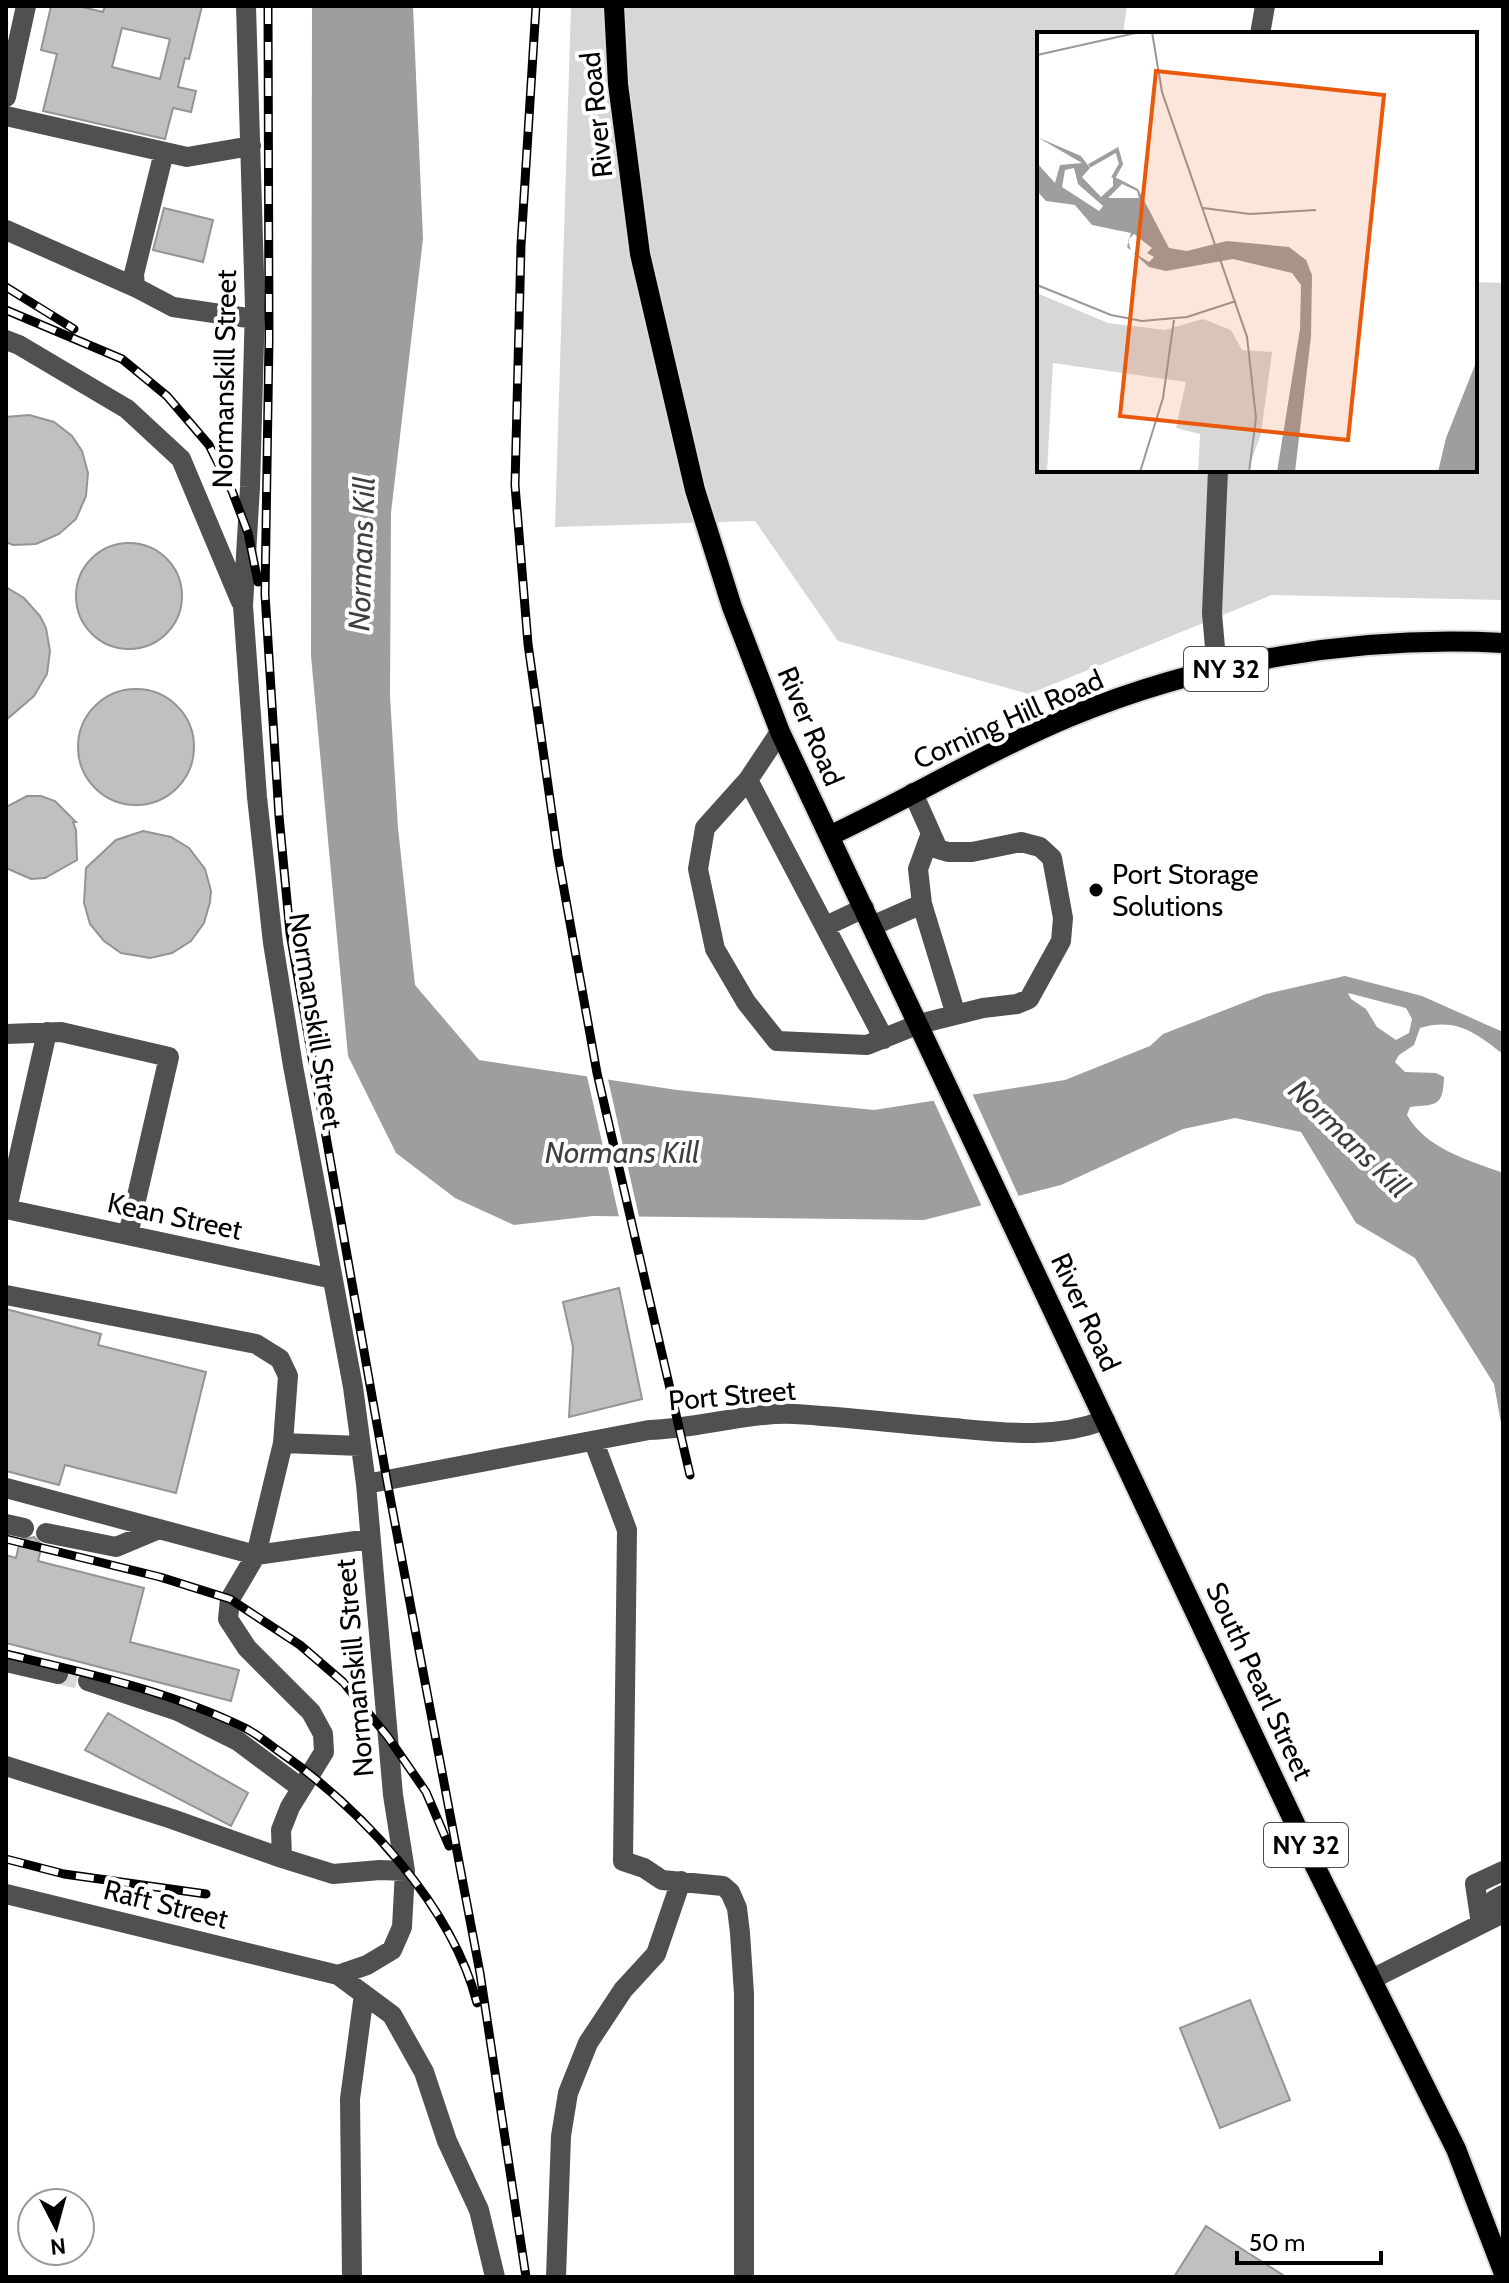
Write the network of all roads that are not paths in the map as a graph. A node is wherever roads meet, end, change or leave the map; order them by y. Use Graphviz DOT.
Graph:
graph roads {
  1 [pos="26,6"];
  2 [pos="246,6"];
  3 [pos="614,6"];
  4 [pos="1265,6"];
  5 [pos="1260,32"];
  6 [pos="6,97"];
  7 [pos="6,116"];
  8 [pos="251,146"];
  9 [pos="164,152"];
  10 [pos="6,230"];
  11 [pos="135,287"];
  12 [pos="255,319"];
  13 [pos="6,340"];
  14 [pos="1218,472"];
  15 [pos="243,606"];
  16 [pos="1503,643"];
  17 [pos="1217,671"];
  18 [pos="780,732"];
  19 [pos="748,780"];
  20 [pos="913,793"];
  21 [pos="829,836"];
  22 [pos="930,836"];
  23 [pos="922,904"];
  24 [pos="868,917"];
  25 [pos="826,926"];
  26 [pos="956,1015"];
  27 [pos="919,1024"];
  28 [pos="47,1032"];
  29 [pos="6,1034"];
  30 [pos="884,1039"];
  31 [pos="6,1209"];
  32 [pos="128,1235"];
  33 [pos="333,1279"];
  34 [pos="6,1295"];
  35 [pos="1105,1420"];
  36 [pos="594,1442"];
  37 [pos="283,1443"];
  38 [pos="361,1446"];
  39 [pos="366,1484"];
  40 [pos="6,1488"];
  41 [pos="159,1529"];
  42 [pos="46,1533"];
  43 [pos="370,1539"];
  44 [pos="256,1555"];
  45 [pos="6,1662"];
  46 [pos="58,1674"];
  47 [pos="88,1681"];
  48 [pos="6,1766"];
  49 [pos="301,1788"];
  50 [pos="282,1858"];
  51 [pos="405,1871"];
  52 [pos="1503,1871"];
  53 [pos="681,1881"];
  54 [pos="6,1894"];
  55 [pos="1503,1895"];
  56 [pos="1503,1913"];
  57 [pos="1481,1924"];
  58 [pos="338,1975"];
  59 [pos="1372,1979"];
  60 [pos="364,1994"];
  61 [pos="1503,2271"];
  62 [pos="352,2277"];
  63 [pos="495,2277"];
  64 [pos="556,2277"];
  65 [pos="744,2277"];
  1 -- 6 [label="street"];
  2 -- 8 [label="street, Normanskill Street"];
  3 -- 18 [label="main road, River Road"];
  4 -- 5 [label="street"];
  7 -- 9 [label="street"];
  8 -- 9 [label="street"];
  8 -- 12 [label="street, Normanskill Street"];
  9 -- 11 [label="street"];
  10 -- 11 [label="street"];
  11 -- 12 [label="street"];
  12 -- 15 [label="street, Normanskill Street"];
  13 -- 15 [label="street"];
  14 -- 17 [label="street"];
  15 -- 33 [label="street, Normanskill Street"];
  16 -- 17 [label="main road, Corning Hill Road / NY 32"];
  17 -- 20 [label="main road, Corning Hill Road / NY 32"];
  18 -- 19 [label="street"];
  18 -- 21 [label="main road, River Road"];
  19 -- 25 [label="street"];
  19 -- 30 [label="street"];
  20 -- 21 [label="main road, Corning Hill Road / NY 32"];
  20 -- 22 [label="street"];
  21 -- 24 [label="main road, River Road / NY 32"];
  22 -- 23 [label="street"];
  22 -- 26 [label="street"];
  23 -- 24 [label="street"];
  23 -- 26 [label="street"];
  24 -- 25 [label="street"];
  24 -- 27 [label="main road, River Road / NY 32"];
  25 -- 30 [label="street"];
  26 -- 27 [label="street"];
  27 -- 30 [label="street"];
  27 -- 35 [label="main road, River Road / NY 32"];
  28 -- 29 [label="street"];
  28 -- 31 [label="street"];
  28 -- 32 [label="street"];
  31 -- 32 [label="street, Kean Street"];
  32 -- 33 [label="street, Kean Street"];
  33 -- 38 [label="street, Normanskill Street"];
  34 -- 37 [label="street"];
  35 -- 36 [label="street, Port Street"];
  35 -- 59 [label="main road, South Pearl Street / NY 32"];
  36 -- 39 [label="street, Port Street"];
  36 -- 53 [label="street"];
  37 -- 38 [label="street"];
  37 -- 44 [label="street"];
  38 -- 39 [label="street, Normanskill Street"];
  39 -- 43 [label="street, Normanskill Street"];
  40 -- 41 [label="street"];
  41 -- 42 [label="street"];
  41 -- 44 [label="street"];
  43 -- 44 [label="street"];
  43 -- 51 [label="street, Normanskill Street"];
  44 -- 49 [label="street"];
  45 -- 46 [label="street"];
  47 -- 49 [label="street"];
  48 -- 50 [label="street"];
  49 -- 50 [label="street"];
  50 -- 51 [label="street"];
  51 -- 58 [label="street, Normanskill Street"];
  52 -- 57 [label="street"];
  53 -- 64 [label="street"];
  53 -- 65 [label="street"];
  54 -- 58 [label="street, Raft Street"];
  55 -- 57 [label="street"];
  56 -- 57 [label="street"];
  57 -- 59 [label="street"];
  58 -- 60 [label="street"];
  59 -- 61 [label="main road, South Pearl Street / NY 32"];
  60 -- 62 [label="street"];
  60 -- 63 [label="street"];
}
